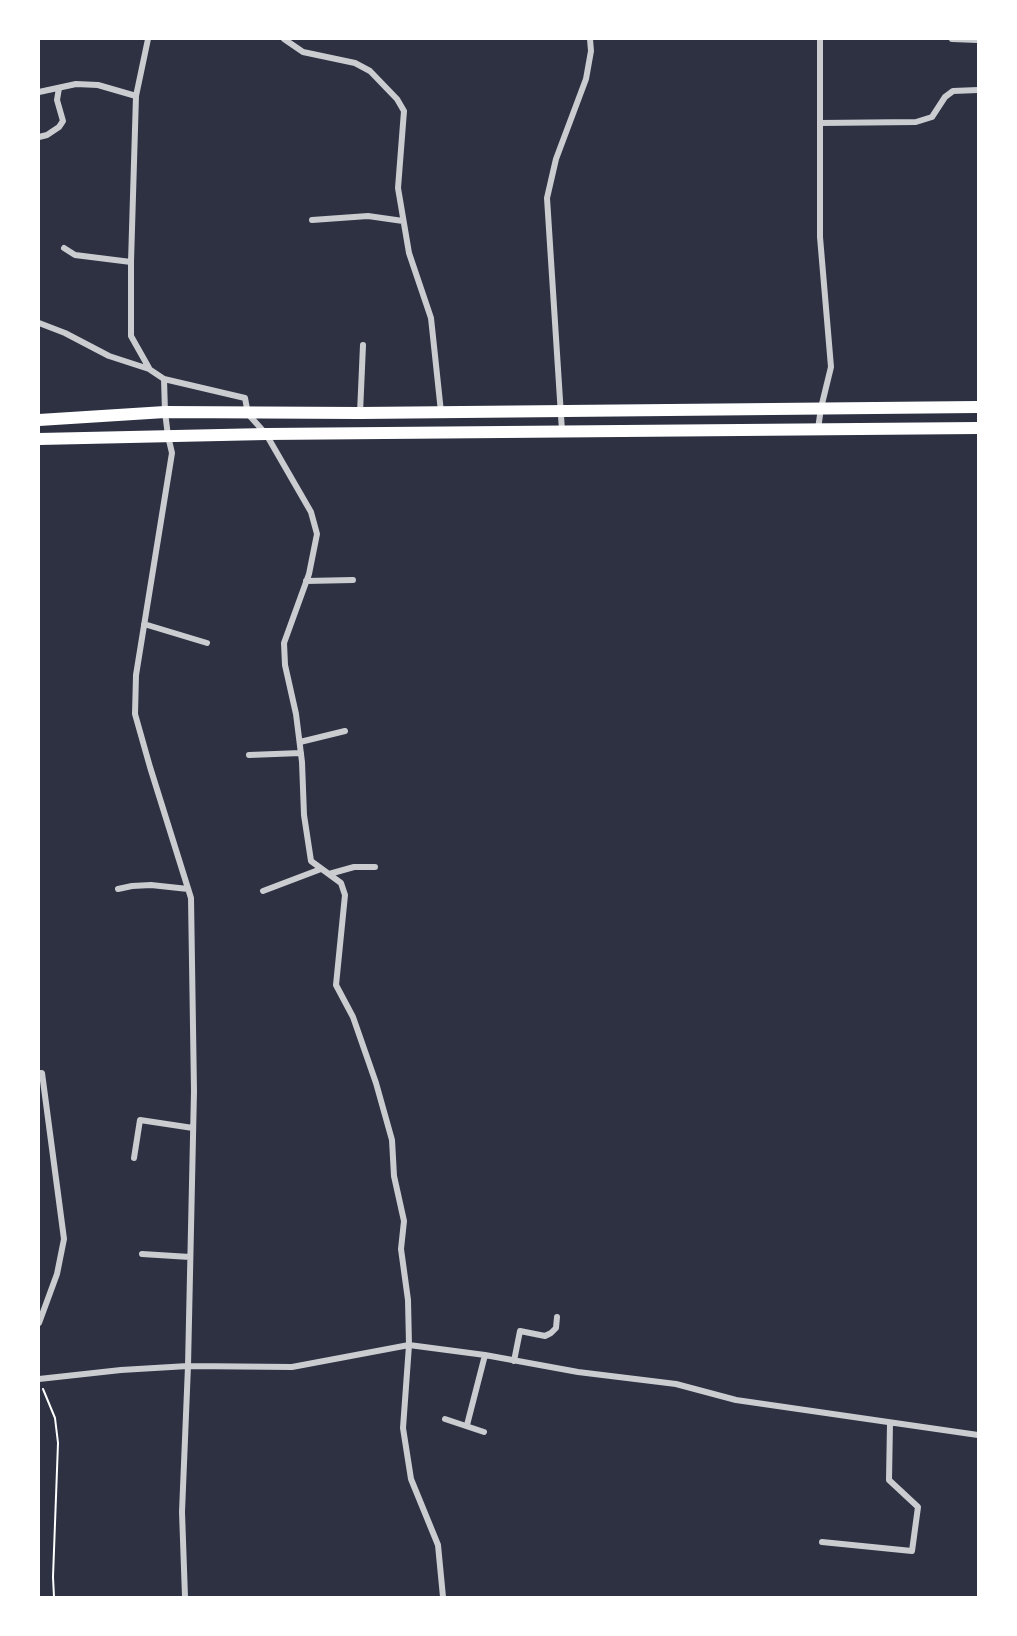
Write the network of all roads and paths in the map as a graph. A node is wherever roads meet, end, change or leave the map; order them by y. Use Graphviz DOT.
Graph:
graph roads {
  1 [pos="148,39"];
  2 [pos="284,39"];
  3 [pos="590,39"];
  4 [pos="820,39"];
  5 [pos="952,39"];
  6 [pos="978,40"];
  7 [pos="59,88"];
  8 [pos="978,90"];
  9 [pos="39,92"];
  10 [pos="136,96"];
  11 [pos="820,123"];
  12 [pos="39,137"];
  13 [pos="312,220"];
  14 [pos="403,221"];
  15 [pos="64,248"];
  16 [pos="131,262"];
  17 [pos="39,323"];
  18 [pos="363,345"];
  19 [pos="149,369"];
  20 [pos="164,379"];
  21 [pos="978,407"];
  22 [pos="821,408"];
  23 [pos="561,411"];
  24 [pos="165,412"];
  25 [pos="441,412"];
  26 [pos="360,413"];
  27 [pos="248,414"];
  28 [pos="39,420"];
  29 [pos="978,428"];
  30 [pos="818,430"];
  31 [pos="562,431"];
  32 [pos="266,434"];
  33 [pos="168,436"];
  34 [pos="39,439"];
  35 [pos="306,580"];
  36 [pos="352,580"];
  37 [pos="144,624"];
  38 [pos="207,643"];
  39 [pos="345,731"];
  40 [pos="300,742"];
  41 [pos="301,753"];
  42 [pos="249,756"];
  43 [pos="375,867"];
  44 [pos="321,869"];
  45 [pos="329,874"];
  46 [pos="118,889"];
  47 [pos="188,889"];
  48 [pos="263,891"];
  49 [pos="39,1073"];
  50 [pos="192,1128"];
  51 [pos="134,1158"];
  52 [pos="142,1254"];
  53 [pos="190,1257"];
  54 [pos="557,1317"];
  55 [pos="39,1323"];
  56 [pos="409,1345"];
  57 [pos="485,1355"];
  58 [pos="514,1361"];
  59 [pos="188,1366"];
  60 [pos="39,1378"];
  61 [pos="445,1419"];
  62 [pos="890,1423"];
  63 [pos="467,1425"];
  64 [pos="484,1432"];
  65 [pos="978,1436"];
  66 [pos="822,1542"];
  67 [pos="54,1597"];
  68 [pos="185,1597"];
  69 [pos="443,1597"];
  1 -- 10 [label="street"];
  2 -- 14 [label="street"];
  3 -- 23 [label="street"];
  4 -- 11 [label="street"];
  5 -- 6 [label="street"];
  7 -- 9 [label="street"];
  7 -- 10 [label="street"];
  7 -- 12 [label="street"];
  8 -- 11 [label="street"];
  10 -- 16 [label="street"];
  11 -- 22 [label="street"];
  13 -- 14 [label="street"];
  14 -- 25 [label="street"];
  15 -- 16 [label="street"];
  16 -- 19 [label="street"];
  17 -- 19 [label="street"];
  18 -- 26 [label="street"];
  19 -- 20 [label="street"];
  20 -- 24 [label="street"];
  20 -- 27 [label="street"];
  21 -- 22 [label="highway"];
  22 -- 23 [label="highway"];
  22 -- 30 [label="street"];
  23 -- 25 [label="highway"];
  23 -- 31 [label="street"];
  24 -- 27 [label="highway"];
  24 -- 28 [label="highway"];
  24 -- 33 [label="street"];
  25 -- 26 [label="highway"];
  26 -- 27 [label="highway"];
  27 -- 32 [label="street"];
  29 -- 30 [label="highway"];
  30 -- 31 [label="highway"];
  31 -- 32 [label="highway"];
  32 -- 33 [label="highway"];
  32 -- 35 [label="street"];
  33 -- 34 [label="highway"];
  33 -- 37 [label="street"];
  35 -- 36 [label="street"];
  35 -- 40 [label="street"];
  37 -- 38 [label="street"];
  37 -- 47 [label="street"];
  39 -- 40 [label="street"];
  40 -- 41 [label="street"];
  41 -- 42 [label="street"];
  41 -- 44 [label="street"];
  43 -- 45 [label="street"];
  44 -- 45 [label="street"];
  44 -- 48 [label="street"];
  45 -- 56 [label="street"];
  46 -- 47 [label="street"];
  47 -- 50 [label="street"];
  49 -- 55 [label="street"];
  50 -- 51 [label="street"];
  50 -- 53 [label="street"];
  52 -- 53 [label="street"];
  53 -- 59 [label="street"];
  54 -- 58 [label="street"];
  56 -- 57 [label="street"];
  56 -- 59 [label="street"];
  56 -- 69 [label="street"];
  57 -- 58 [label="street"];
  57 -- 63 [label="street"];
  58 -- 62 [label="street"];
  59 -- 60 [label="street"];
  59 -- 68 [label="street"];
  60 -- 67 [label="path"];
  61 -- 63 [label="street"];
  62 -- 65 [label="street"];
  62 -- 66 [label="street"];
  63 -- 64 [label="street"];
}
